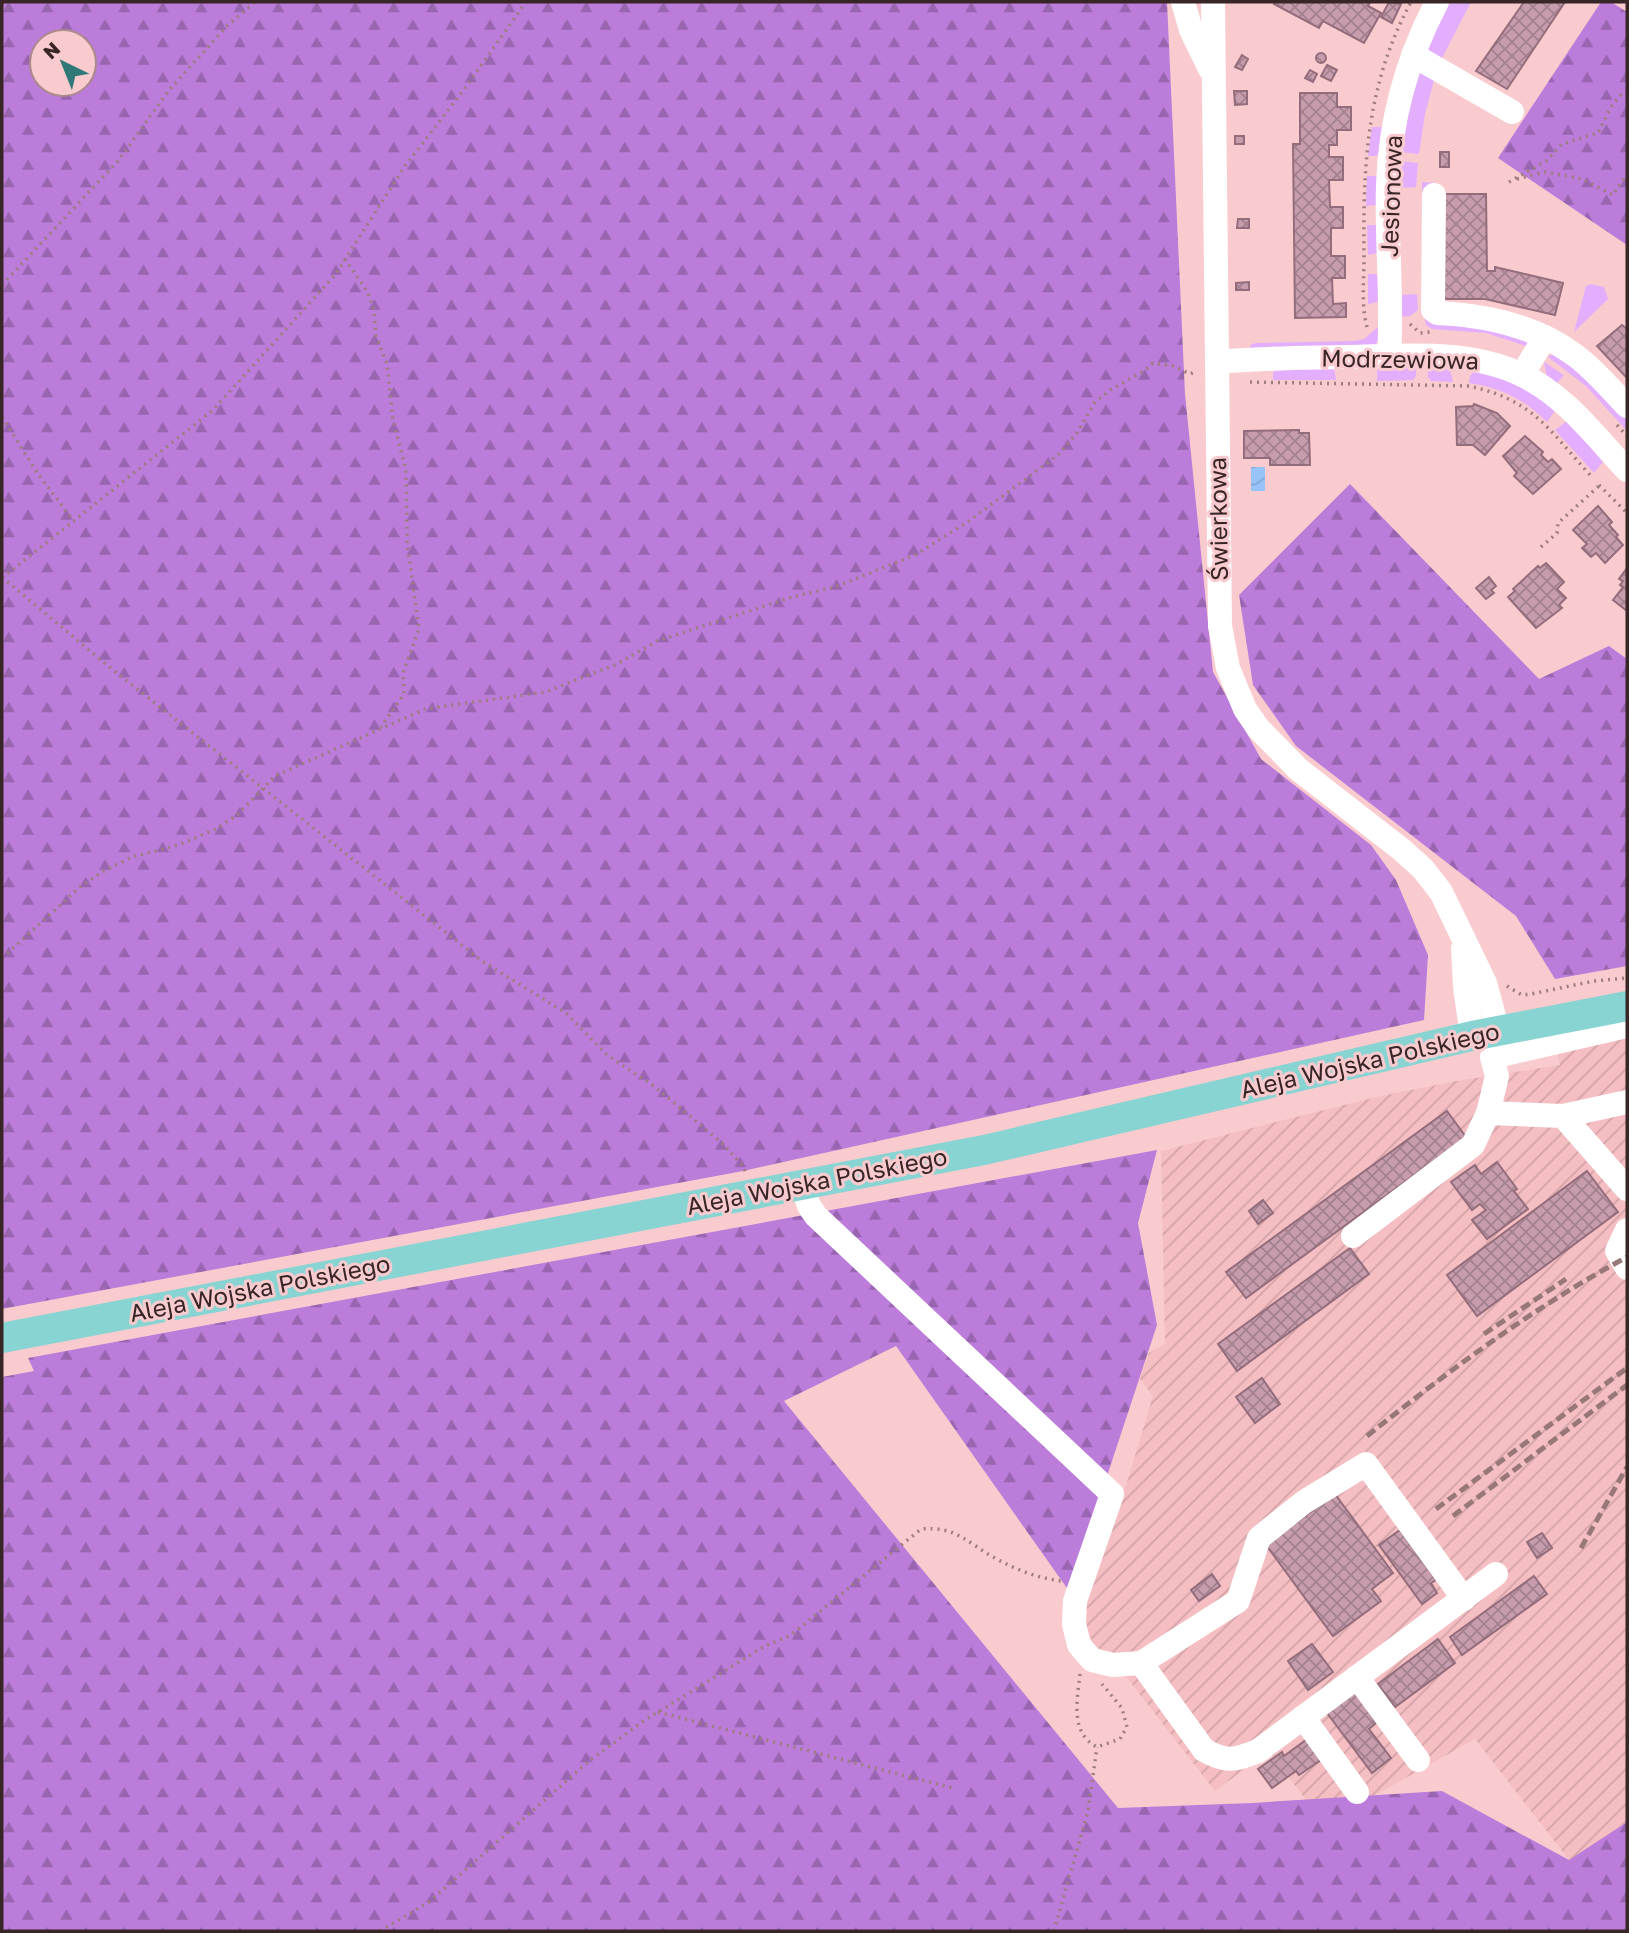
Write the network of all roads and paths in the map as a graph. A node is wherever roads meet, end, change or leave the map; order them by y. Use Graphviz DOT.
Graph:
graph roads {
  1 [pos="255,2"];
  2 [pos="526,2"];
  3 [pos="1183,2"];
  4 [pos="1213,2"];
  5 [pos="1435,2"];
  6 [pos="1413,55"];
  7 [pos="1213,76"];
  8 [pos="1627,92"];
  9 [pos="1512,112"];
  10 [pos="1627,174"];
  11 [pos="1434,195"];
  12 [pos="345,259"];
  13 [pos="2,285"];
  14 [pos="1545,337"];
  15 [pos="1389,356"];
  16 [pos="1217,362"];
  17 [pos="1522,374"];
  18 [pos="1243,382"];
  19 [pos="1627,407"];
  20 [pos="2,417"];
  21 [pos="1627,470"];
  22 [pos="1591,476"];
  23 [pos="1627,513"];
  24 [pos="73,520"];
  25 [pos="1541,547"];
  26 [pos="2,577"];
  27 [pos="380,729"];
  28 [pos="262,788"];
  29 [pos="2,958"];
  30 [pos="1627,978"];
  31 [pos="1504,984"];
  32 [pos="1627,1006"];
  33 [pos="1627,1026"];
  34 [pos="1485,1033"];
  35 [pos="1627,1102"];
  36 [pos="1488,1113"];
  37 [pos="1563,1116"];
  38 [pos="802,1185"];
  39 [pos="1627,1189"];
  40 [pos="749,1195"];
  41 [pos="1627,1230"];
  42 [pos="1353,1236"];
  43 [pos="1627,1268"];
  44 [pos="2,1338"];
  45 [pos="1496,1574"];
  46 [pos="1081,1584"];
  47 [pos="1464,1599"];
  48 [pos="1084,1656"];
  49 [pos="1141,1663"];
  50 [pos="1357,1677"];
  51 [pos="658,1712"];
  52 [pos="1303,1717"];
  53 [pos="1097,1747"];
  54 [pos="1418,1760"];
  55 [pos="956,1789"];
  56 [pos="1357,1792"];
  57 [pos="380,1931"];
  58 [pos="1054,1931"];
  1 -- 13 [label="path"];
  2 -- 12 [label="path"];
  3 -- 7 [label="street"];
  4 -- 7 [label="street, Świerkowa"];
  5 -- 6 [label="street, Jesionowa"];
  6 -- 9 [label="street"];
  6 -- 15 [label="street, Jesionowa"];
  7 -- 16 [label="street, Świerkowa"];
  8 -- 10 [label="path"];
  11 -- 14 [label="street"];
  12 -- 24 [label="path"];
  12 -- 27 [label="path"];
  14 -- 17 [label="street"];
  14 -- 19 [label="street"];
  15 -- 16 [label="street, Modrzewiowa"];
  15 -- 17 [label="street, Modrzewiowa"];
  16 -- 27 [label="path"];
  16 -- 34 [label="street, Świerkowa"];
  17 -- 21 [label="street, Modrzewiowa"];
  18 -- 22 [label="path"];
  20 -- 24 [label="path"];
  23 -- 25 [label="path"];
  24 -- 26 [label="path"];
  26 -- 28 [label="path"];
  27 -- 28 [label="path"];
  28 -- 29 [label="path"];
  28 -- 40 [label="path"];
  30 -- 31 [label="path"];
  32 -- 34 [label="main road, Aleja Wojska Polskiego"];
  33 -- 36 [label="street"];
  34 -- 38 [label="main road, Aleja Wojska Polskiego"];
  35 -- 37 [label="street"];
  36 -- 37 [label="street"];
  36 -- 42 [label="street"];
  37 -- 39 [label="street"];
  38 -- 40 [label="main road, Aleja Wojska Polskiego"];
  38 -- 46 [label="street"];
  40 -- 44 [label="main road, Aleja Wojska Polskiego"];
  41 -- 43 [label="street"];
  45 -- 47 [label="street"];
  46 -- 48 [label="street"];
  46 -- 51 [label="path"];
  47 -- 49 [label="street"];
  47 -- 50 [label="street"];
  48 -- 49 [label="street"];
  48 -- 53 [label="path"];
  48 -- 53 [label="path"];
  49 -- 52 [label="street"];
  50 -- 52 [label="street"];
  50 -- 54 [label="street"];
  51 -- 55 [label="path"];
  51 -- 57 [label="path"];
  52 -- 56 [label="street"];
  53 -- 58 [label="path"];
}
